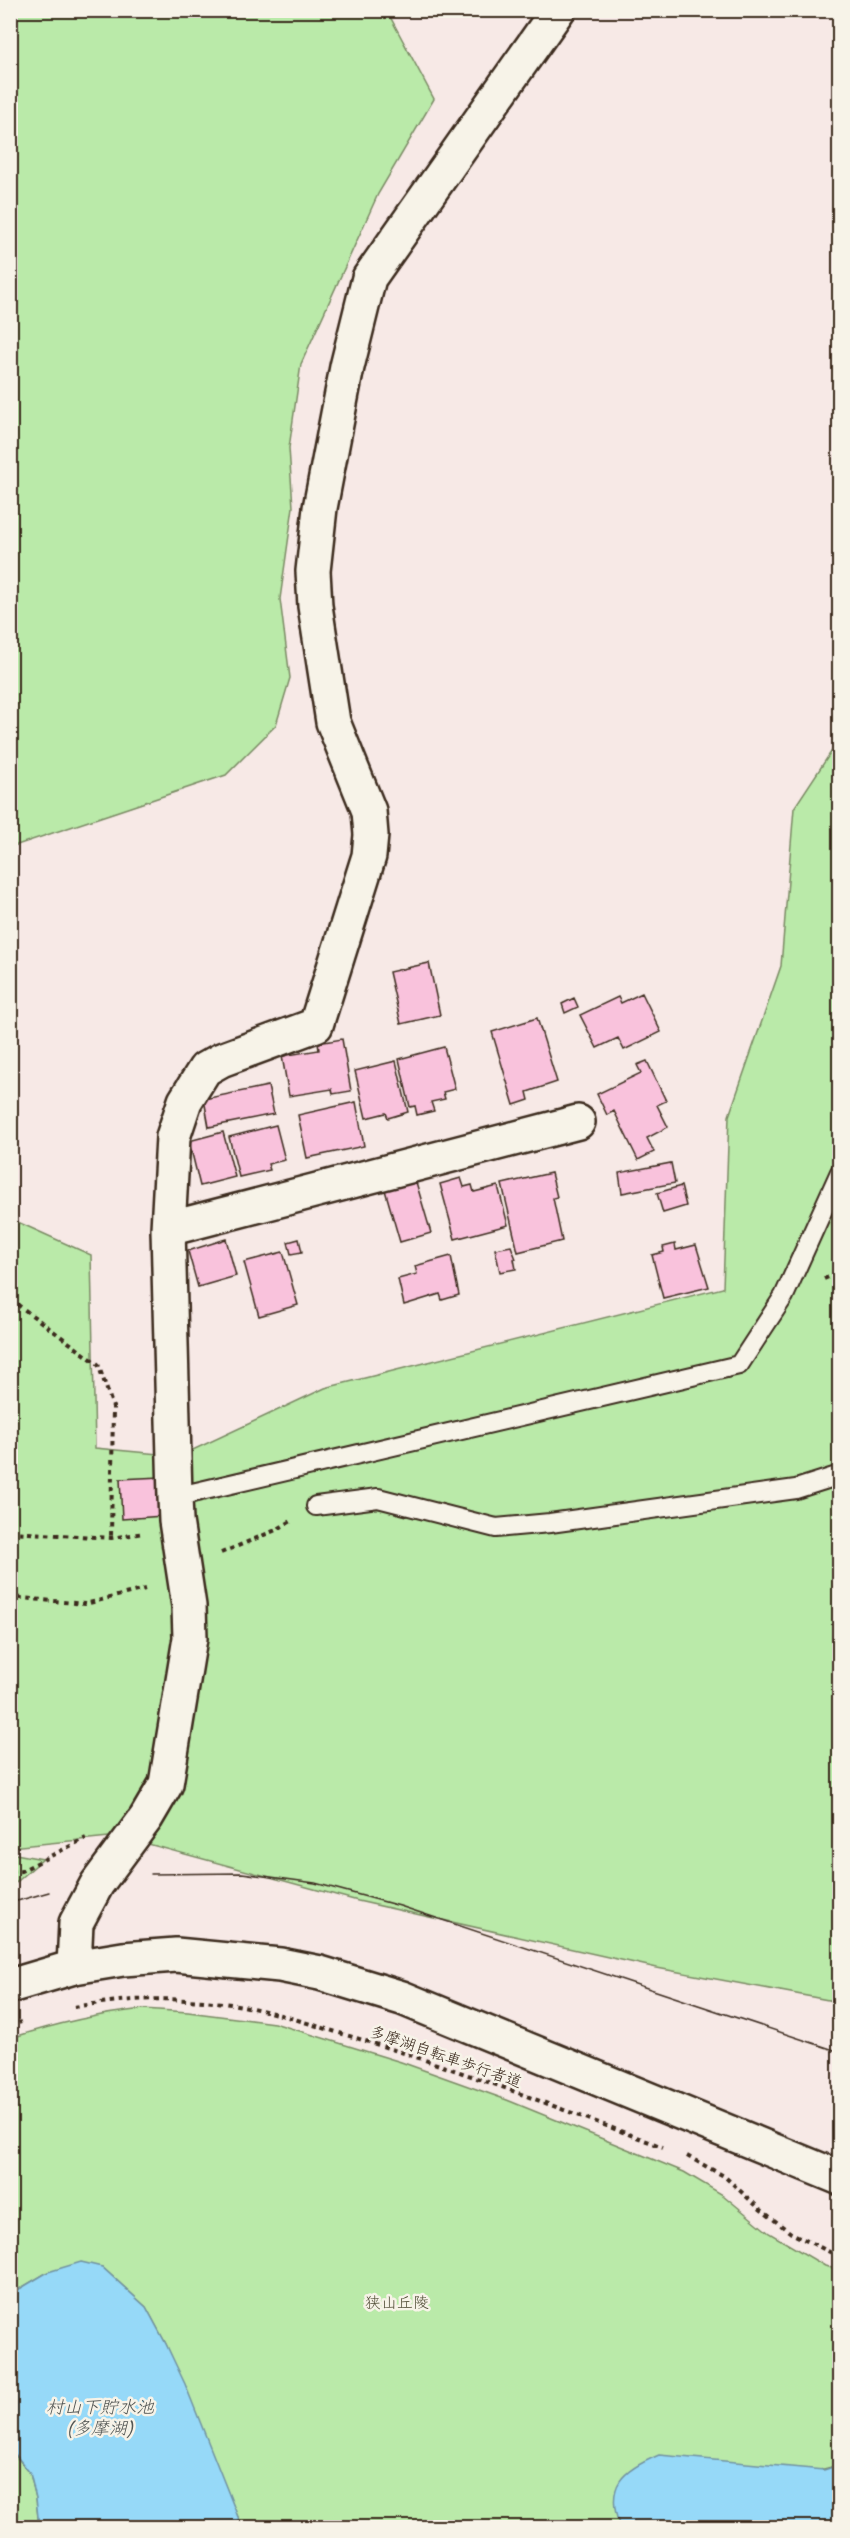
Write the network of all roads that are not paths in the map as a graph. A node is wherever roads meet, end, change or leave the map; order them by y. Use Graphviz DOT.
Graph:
graph roads {
  1 [pos="558,10"];
  2 [pos="578,1122"];
  3 [pos="840,1172"];
  4 [pos="168,1228"];
  5 [pos="840,1475"];
  6 [pos="175,1497"];
  7 [pos="316,1506"];
  8 [pos="75,1967"];
  9 [pos="10,1986"];
  10 [pos="840,2178"];
  1 -- 4 [label="street"];
  2 -- 4 [label="street"];
  3 -- 6 [label="lane"];
  4 -- 6 [label="street"];
  5 -- 7 [label="lane"];
  6 -- 8 [label="street"];
  8 -- 9 [label="street"];
  8 -- 10 [label="street"];
}
